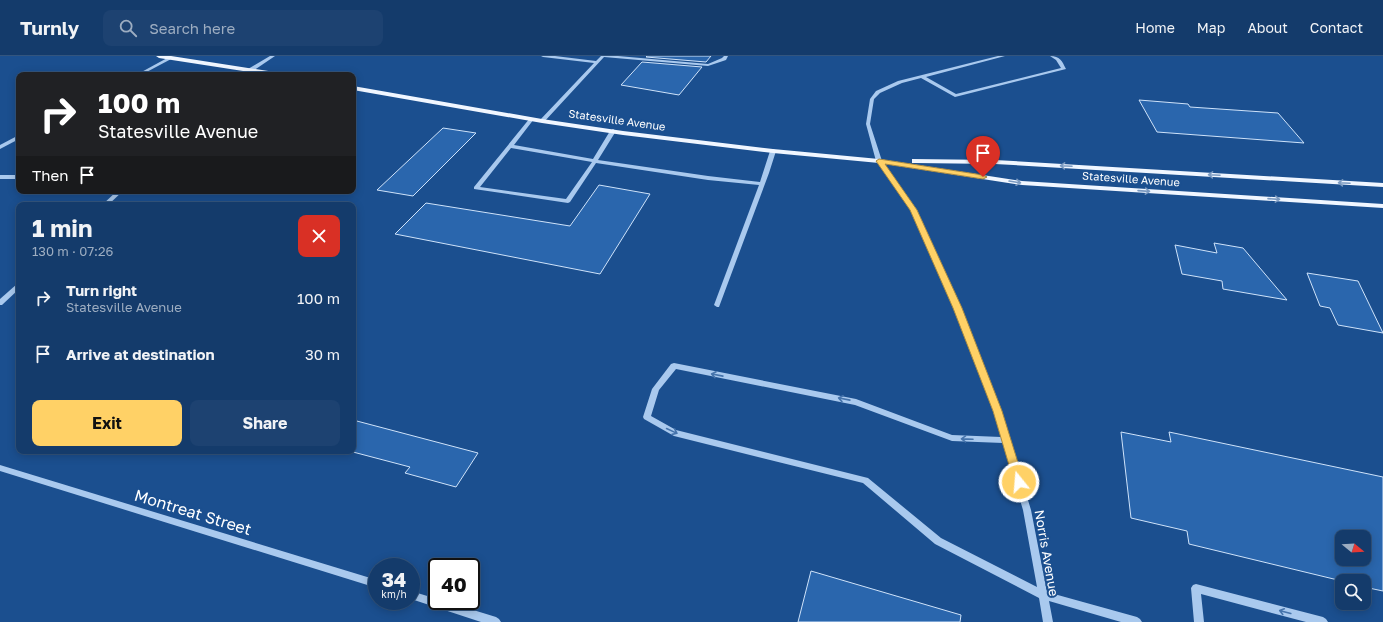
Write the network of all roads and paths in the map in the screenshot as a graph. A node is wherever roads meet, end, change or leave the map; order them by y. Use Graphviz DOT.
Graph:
graph roads {
  1 [pos="159,56"];
  2 [pos="273,56"];
  3 [pos="543,56"];
  4 [pos="603,56"];
  5 [pos="726,56"];
  6 [pos="1003,56"];
  7 [pos="1052,56"];
  8 [pos="171,58"];
  9 [pos="598,62"];
  10 [pos="250,70"];
  11 [pos="144,72"];
  12 [pos="248,72"];
  13 [pos="262,72"];
  14 [pos="921,76"];
  15 [pos="356,89"];
  16 [pos="532,119"];
  17 [pos="542,120"];
  18 [pos="613,131"];
  19 [pos="16,139"];
  20 [pos="510,146"];
  21 [pos="0,147"];
  22 [pos="772,151"];
  23 [pos="595,161"];
  24 [pos="879,161"];
  25 [pos="0,176"];
  26 [pos="16,177"];
  27 [pos="762,184"];
  28 [pos="1383,185"];
  29 [pos="117,194"];
  30 [pos="108,202"];
  31 [pos="1383,206"];
  32 [pos="16,288"];
  33 [pos="0,303"];
  34 [pos="717,305"];
  35 [pos="1006,440"];
  36 [pos="0,468"];
  37 [pos="368,581"];
  38 [pos="1043,595"];
  39 [pos="420,598"];
  40 [pos="496,622"];
  41 [pos="1048,622"];
  42 [pos="1137,622"];
  43 [pos="1199,622"];
  44 [pos="1323,622"];
  1 -- 8 [label="main road"];
  2 -- 10 [label="street"];
  3 -- 9 [label="street"];
  4 -- 5 [label="street"];
  4 -- 9 [label="street"];
  6 -- 14 [label="street, Norris Avenue"];
  7 -- 14 [label="street"];
  8 -- 10 [label="main road"];
  8 -- 11 [label="street"];
  9 -- 17 [label="street"];
  10 -- 12 [label="street"];
  10 -- 13 [label="main road"];
  14 -- 24 [label="street, Norris Avenue"];
  15 -- 16 [label="main road, Statesville Avenue"];
  16 -- 17 [label="main road, Statesville Avenue"];
  16 -- 20 [label="street"];
  17 -- 18 [label="main road, Statesville Avenue"];
  18 -- 22 [label="main road, Statesville Avenue"];
  18 -- 23 [label="street"];
  19 -- 21 [label="street"];
  20 -- 23 [label="street"];
  20 -- 23 [label="street"];
  22 -- 24 [label="main road, Statesville Avenue"];
  22 -- 27 [label="street"];
  23 -- 27 [label="street"];
  28 -- 24 [label="main road, Statesville Avenue, one-way"];
  24 -- 31 [label="main road, Statesville Avenue, one-way"];
  24 -- 35 [label="street, Norris Avenue"];
  25 -- 26 [label="street"];
  27 -- 34 [label="street"];
  29 -- 30 [label="street"];
  32 -- 33 [label="street"];
  35 -- 38 [label="street, Norris Avenue"];
  35 -- 38 [label="street, one-way"];
  36 -- 37 [label="street, Montreat Street"];
  38 -- 41 [label="street, Norris Avenue"];
  38 -- 42 [label="street"];
  39 -- 40 [label="street"];
  44 -- 43 [label="street, one-way"];
}
